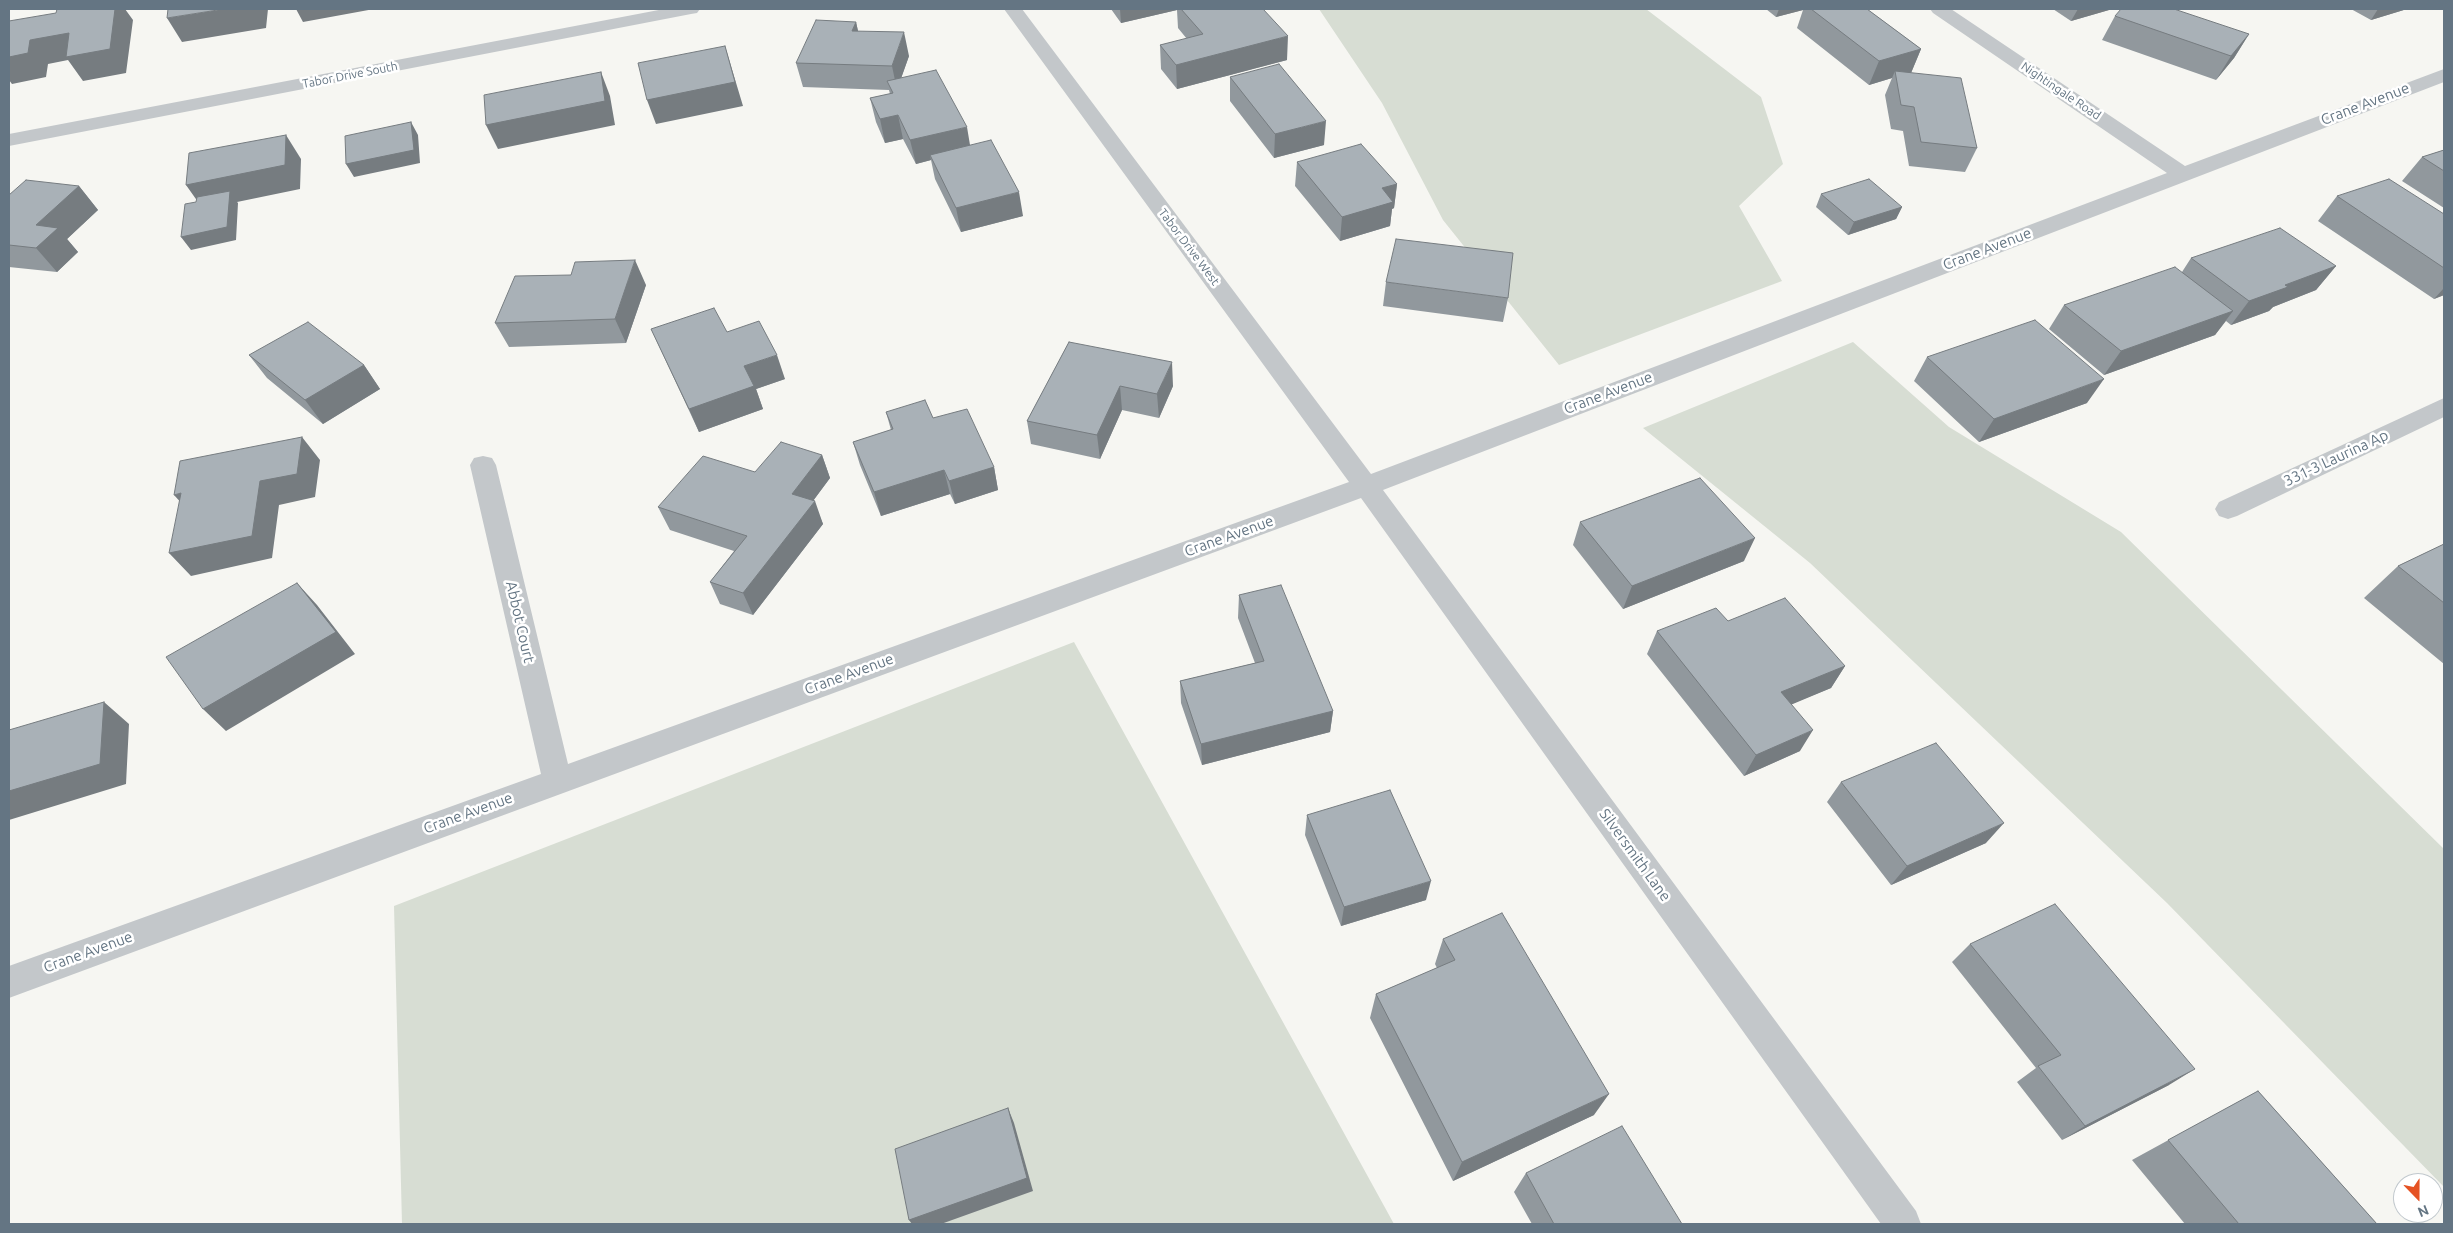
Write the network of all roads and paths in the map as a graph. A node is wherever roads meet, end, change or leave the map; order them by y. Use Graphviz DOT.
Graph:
graph roads {
  1 [pos="691,9"];
  2 [pos="1012,9"];
  3 [pos="1939,9"];
  4 [pos="2444,74"];
  5 [pos="9,140"];
  6 [pos="2182,174"];
  7 [pos="2444,407"];
  8 [pos="483,464"];
  9 [pos="1366,486"];
  10 [pos="2228,508"];
  11 [pos="557,780"];
  12 [pos="9,982"];
  13 [pos="1903,1224"];
  1 -- 5 [label="street, Tabor Drive South"];
  2 -- 9 [label="street, Tabor Drive West"];
  3 -- 6 [label="street, Nightingale Road"];
  4 -- 6 [label="street, Crane Avenue"];
  6 -- 9 [label="street, Crane Avenue"];
  7 -- 10 [label="street, 331-3 Laurina Ap"];
  8 -- 11 [label="street, Abbot Court"];
  9 -- 11 [label="street, Crane Avenue"];
  9 -- 13 [label="street, Silversmith Lane"];
  11 -- 12 [label="street, Crane Avenue"];
}
